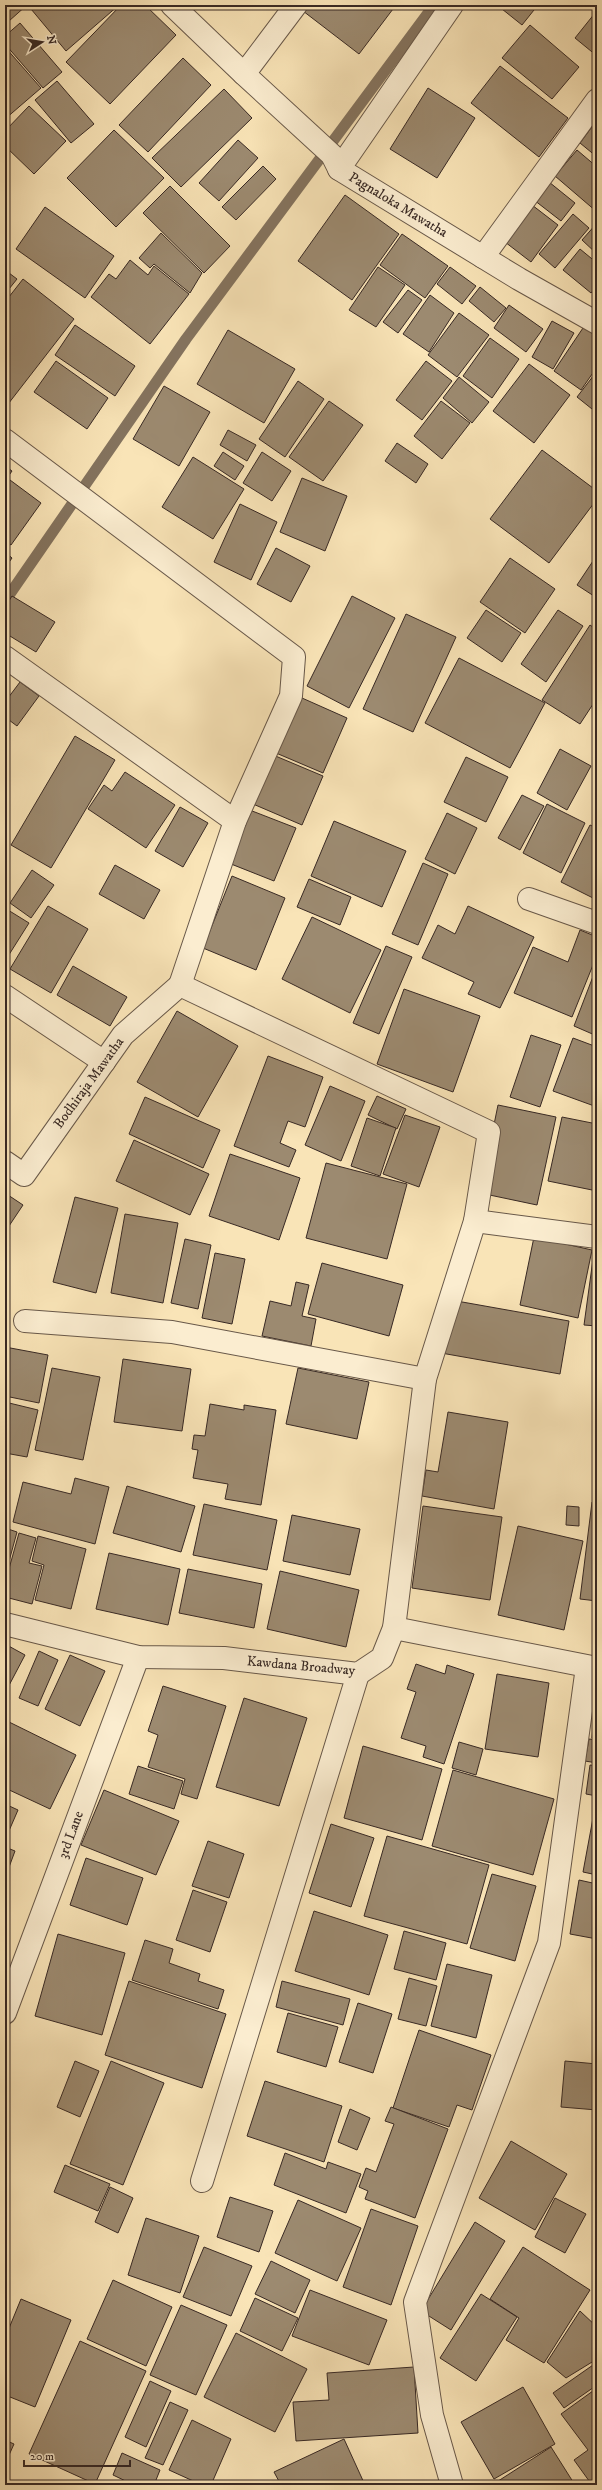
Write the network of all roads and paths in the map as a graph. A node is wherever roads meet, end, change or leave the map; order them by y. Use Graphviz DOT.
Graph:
graph roads {
  1 [pos="172,5"];
  2 [pos="296,5"];
  3 [pos="452,5"];
  4 [pos="244,74"];
  5 [pos="597,100"];
  6 [pos="335,162"];
  7 [pos="483,257"];
  8 [pos="597,323"];
  9 [pos="5,440"];
  10 [pos="5,657"];
  11 [pos="235,822"];
  12 [pos="529,899"];
  13 [pos="597,923"];
  14 [pos="180,985"];
  15 [pos="5,996"];
  16 [pos="104,1062"];
  17 [pos="5,1162"];
  18 [pos="475,1221"];
  19 [pos="597,1237"];
  20 [pos="24,1321"];
  21 [pos="425,1380"];
  22 [pos="5,1624"];
  23 [pos="394,1628"];
  24 [pos="138,1657"];
  25 [pos="592,1668"];
  26 [pos="358,1674"];
  27 [pos="5,2013"];
  28 [pos="202,2181"];
  29 [pos="452,2485"];
  1 -- 4 [label="street, Pagnaloka Mawatha"];
  2 -- 4 [label="street"];
  3 -- 6 [label="street"];
  4 -- 6 [label="street, Pagnaloka Mawatha"];
  5 -- 7 [label="street"];
  6 -- 7 [label="street, Pagnaloka Mawatha"];
  7 -- 8 [label="street, Pagnaloka Mawatha"];
  9 -- 11 [label="street"];
  10 -- 11 [label="street"];
  11 -- 14 [label="street"];
  12 -- 13 [label="street"];
  14 -- 16 [label="street, Bodhiraja Mawatha"];
  14 -- 18 [label="street, Kawdana Broadway"];
  15 -- 16 [label="street"];
  16 -- 17 [label="street, Bodhiraja Mawatha"];
  18 -- 19 [label="street"];
  18 -- 21 [label="street, Kawdana Broadway"];
  20 -- 21 [label="street"];
  21 -- 23 [label="street, Kawdana Broadway"];
  22 -- 24 [label="street, Kawdana Broadway"];
  23 -- 25 [label="street"];
  23 -- 26 [label="street, Kawdana Broadway"];
  24 -- 26 [label="street, Kawdana Broadway"];
  24 -- 27 [label="street, 3rd Lane"];
  25 -- 29 [label="street"];
  26 -- 28 [label="street"];
}
